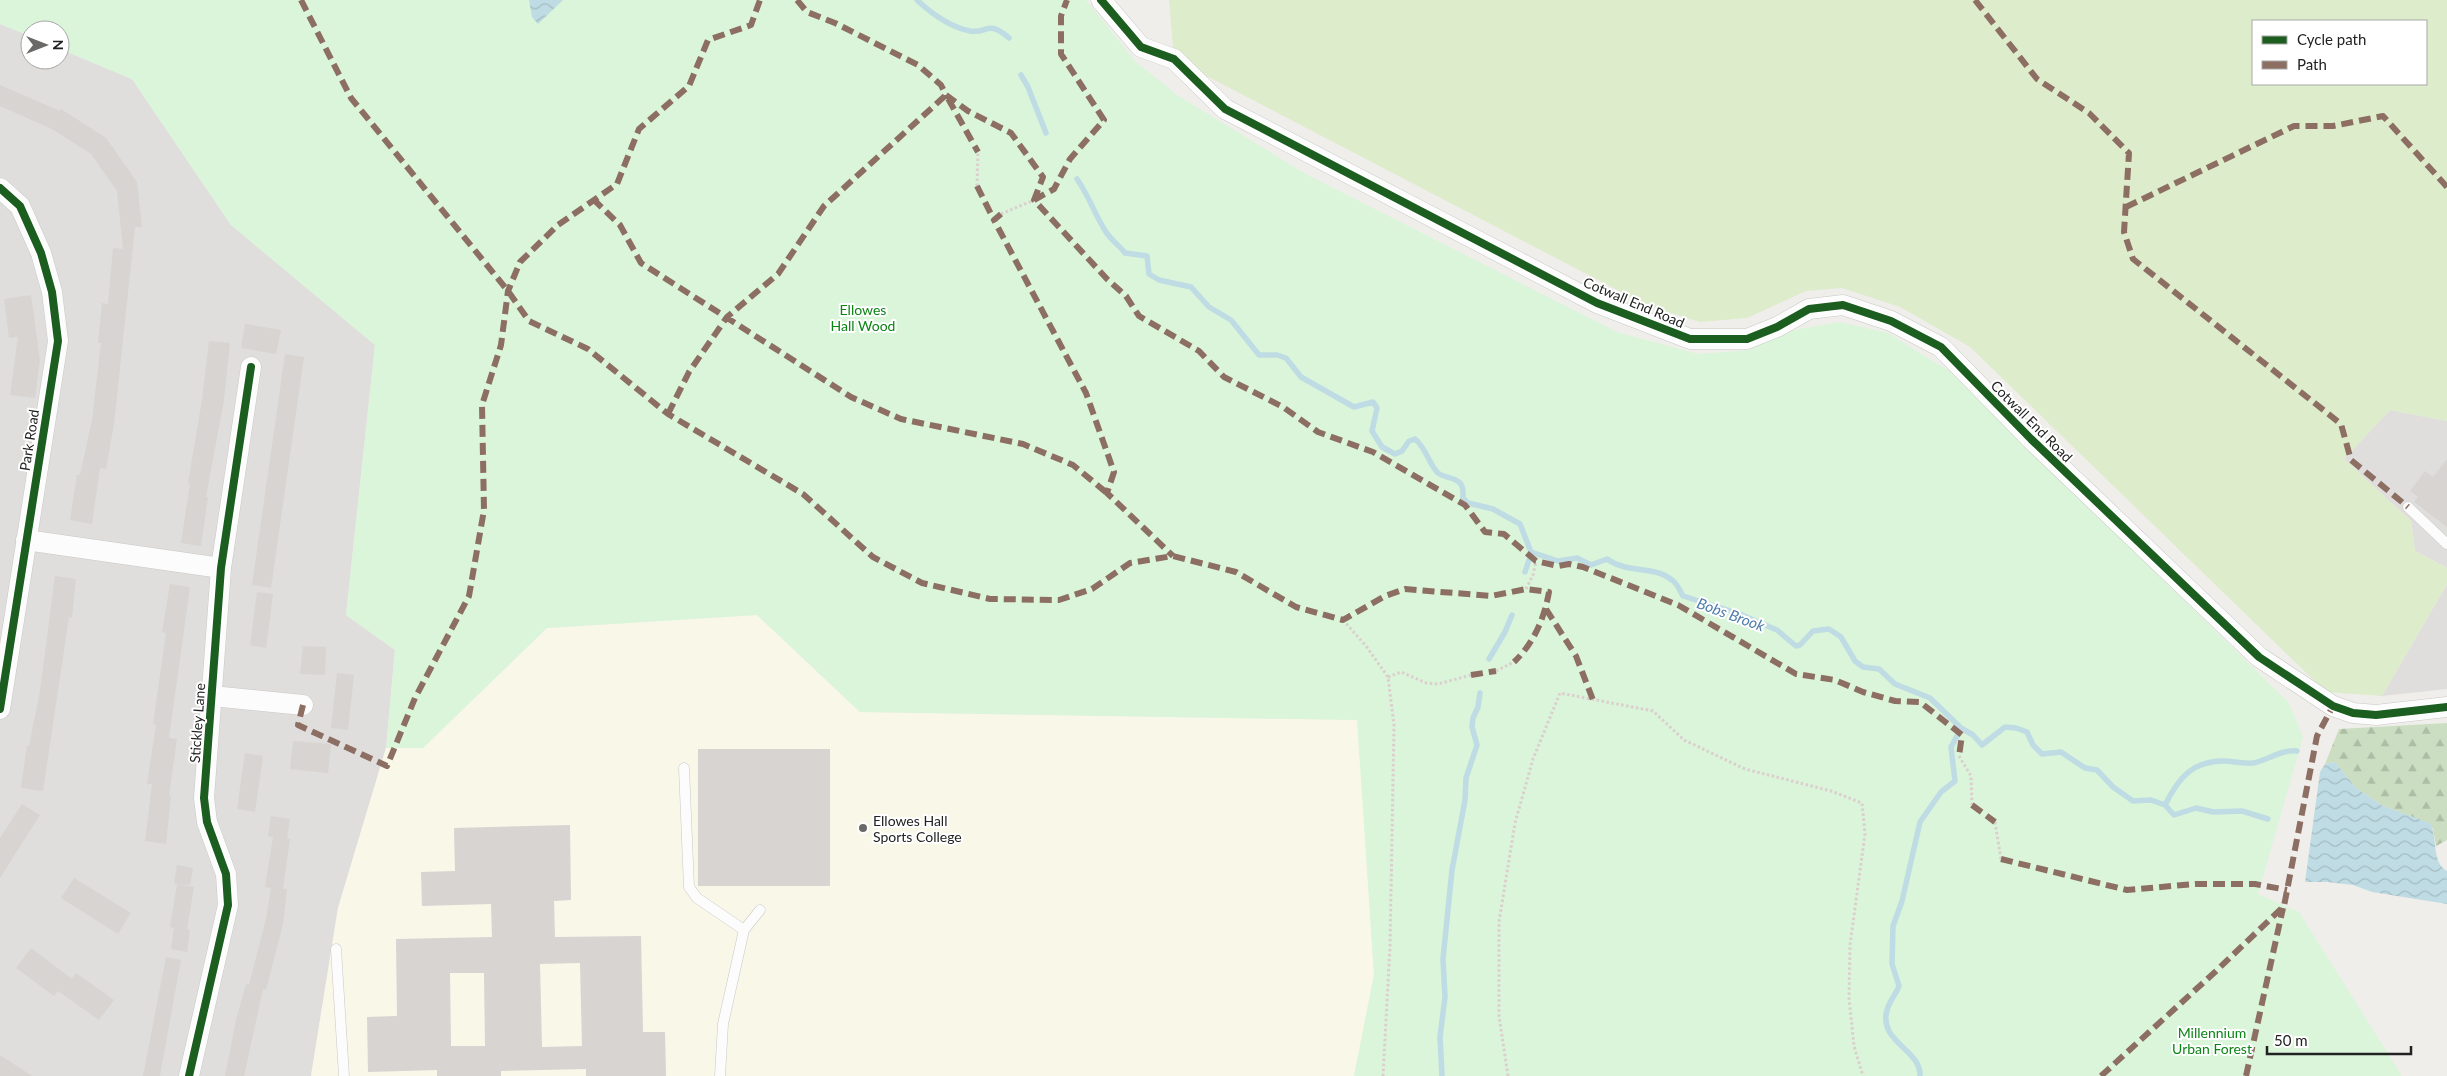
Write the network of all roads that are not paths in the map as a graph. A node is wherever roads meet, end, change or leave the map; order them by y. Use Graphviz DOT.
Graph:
graph roads {
  1 [pos="1101,0"];
  2 [pos="0,188"];
  3 [pos="251,366"];
  4 [pos="2408,507"];
  5 [pos="26,540"];
  6 [pos="2447,544"];
  7 [pos="222,568"];
  8 [pos="212,696"];
  9 [pos="303,705"];
  10 [pos="2447,707"];
  11 [pos="0,709"];
  12 [pos="684,768"];
  13 [pos="760,910"];
  14 [pos="744,930"];
  15 [pos="336,950"];
  16 [pos="189,1076"];
  17 [pos="344,1076"];
  18 [pos="720,1076"];
  1 -- 10 [label="street, Cotwall End Road"];
  2 -- 5 [label="street, Park Road"];
  3 -- 7 [label="street, Stickley Lane"];
  4 -- 6 [label="lane"];
  5 -- 7 [label="street"];
  5 -- 11 [label="street, Park Road"];
  7 -- 8 [label="street, Stickley Lane"];
  8 -- 9 [label="street"];
  8 -- 16 [label="street, Stickley Lane"];
  12 -- 14 [label="lane"];
  13 -- 14 [label="lane"];
  14 -- 18 [label="lane"];
  15 -- 17 [label="lane"];
}
